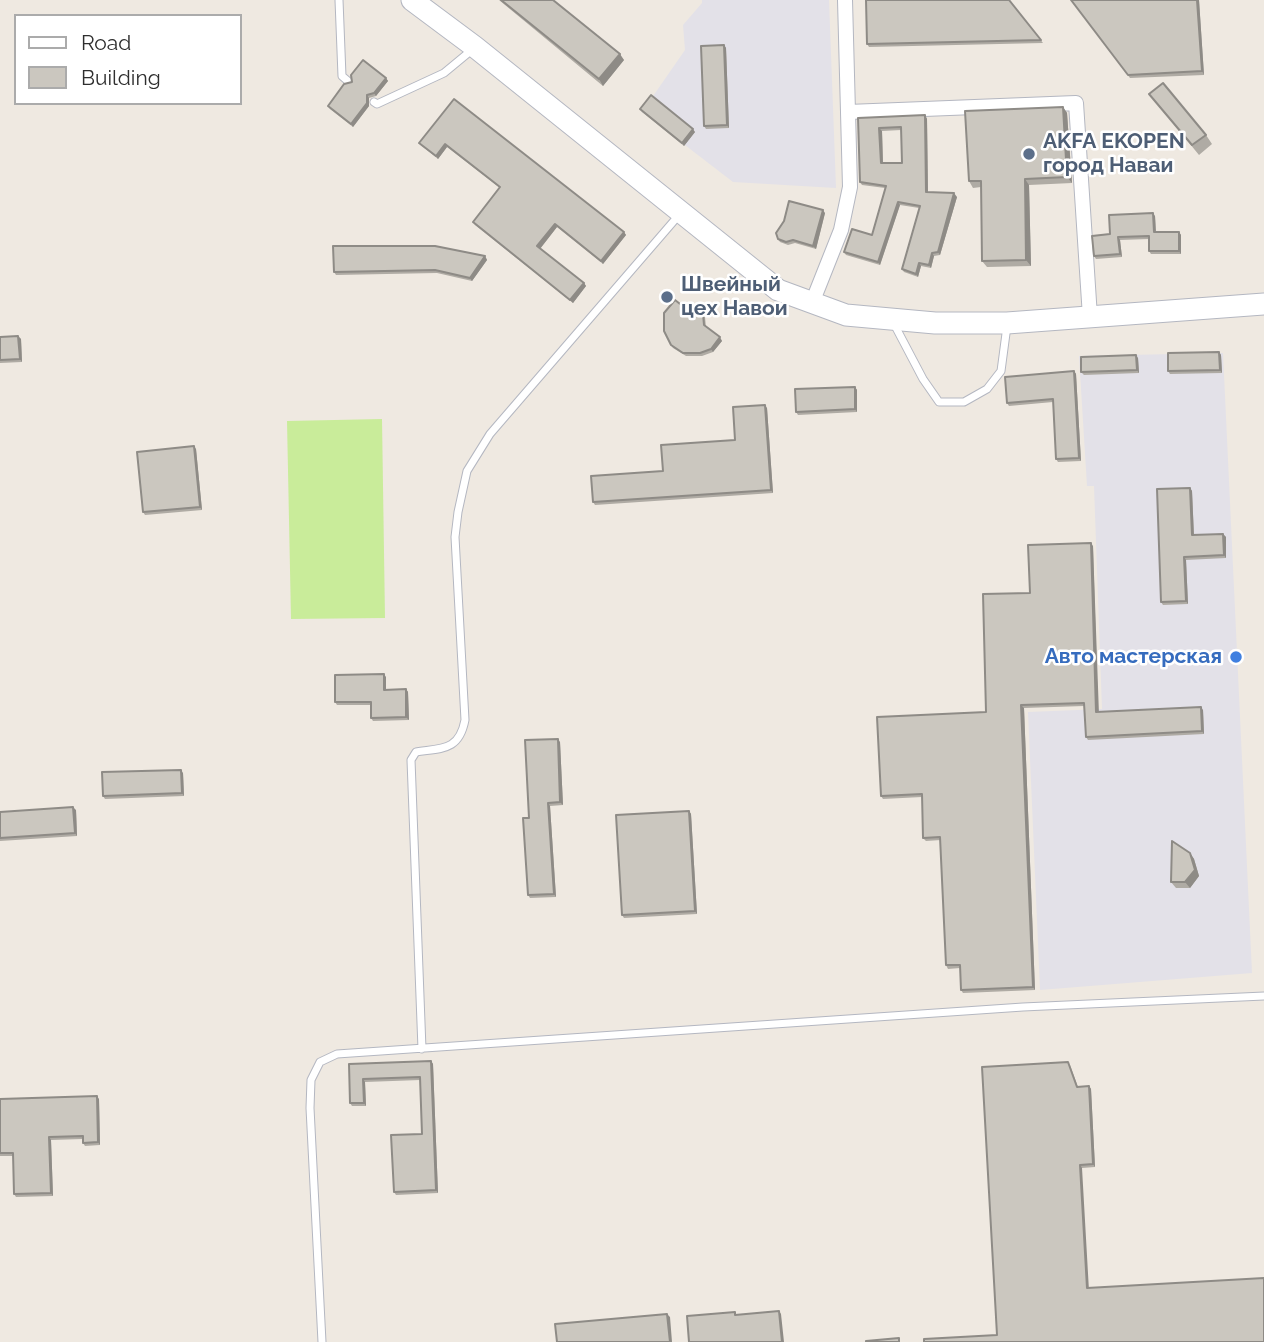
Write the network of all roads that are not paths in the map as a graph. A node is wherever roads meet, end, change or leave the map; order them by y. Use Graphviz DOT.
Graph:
graph roads {
  1 [pos="338,0"];
  2 [pos="412,0"];
  3 [pos="845,0"];
  4 [pos="475,47"];
  5 [pos="349,82"];
  6 [pos="374,102"];
  7 [pos="848,112"];
  8 [pos="681,212"];
  9 [pos="812,303"];
  10 [pos="1264,304"];
  11 [pos="1090,317"];
  12 [pos="892,321"];
  13 [pos="1007,323"];
  14 [pos="1264,996"];
  15 [pos="422,1049"];
  16 [pos="322,1342"];
  1 -- 5 [label="lane"];
  2 -- 4 [label="street"];
  3 -- 7 [label="street"];
  4 -- 6 [label="lane"];
  4 -- 8 [label="street"];
  7 -- 9 [label="street"];
  7 -- 11 [label="street"];
  8 -- 9 [label="street"];
  8 -- 15 [label="lane"];
  9 -- 12 [label="street"];
  10 -- 11 [label="street"];
  11 -- 13 [label="street"];
  12 -- 13 [label="street"];
  12 -- 13 [label="lane"];
  14 -- 15 [label="lane"];
  15 -- 16 [label="lane"];
}
